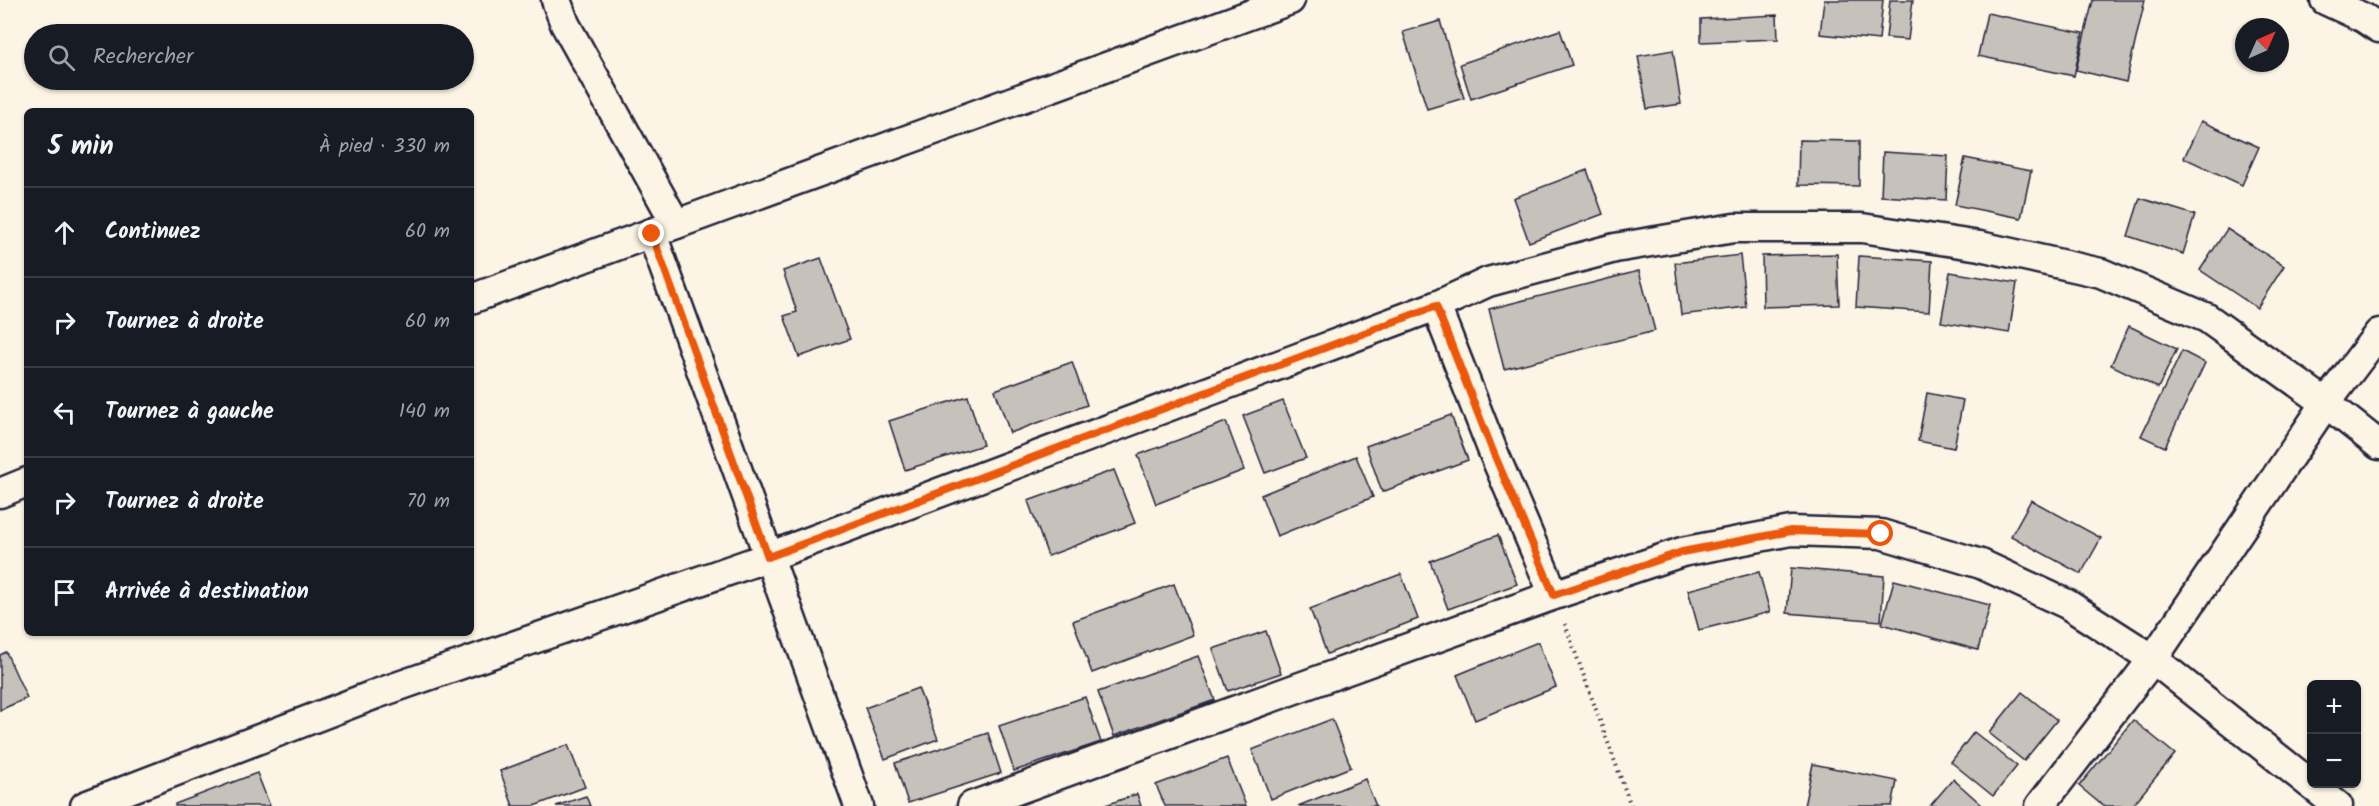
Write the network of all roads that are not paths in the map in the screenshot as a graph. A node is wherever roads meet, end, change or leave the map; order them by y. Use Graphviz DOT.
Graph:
graph roads {
  1 [pos="556,0"];
  2 [pos="1290,0"];
  3 [pos="2325,0"];
  4 [pos="2379,28"];
  5 [pos="664,229"];
  6 [pos="474,298"];
  7 [pos="1436,306"];
  8 [pos="2379,333"];
  9 [pos="2326,403"];
  10 [pos="2379,445"];
  11 [pos="24,483"];
  12 [pos="0,493"];
  13 [pos="768,557"];
  14 [pos="1554,595"];
  15 [pos="2153,659"];
  16 [pos="85,806"];
  17 [pos="859,806"];
  18 [pos="972,806"];
  19 [pos="2040,806"];
  20 [pos="2338,806"];
  1 -- 5 [label="street"];
  2 -- 5 [label="street"];
  3 -- 4 [label="street"];
  5 -- 6 [label="street"];
  5 -- 13 [label="street"];
  7 -- 9 [label="street"];
  7 -- 13 [label="street"];
  7 -- 14 [label="street"];
  8 -- 9 [label="street"];
  9 -- 10 [label="street"];
  9 -- 15 [label="street"];
  11 -- 12 [label="street"];
  13 -- 16 [label="street"];
  13 -- 17 [label="street"];
  14 -- 15 [label="street"];
  14 -- 18 [label="street"];
  15 -- 19 [label="street"];
  15 -- 20 [label="street"];
}
